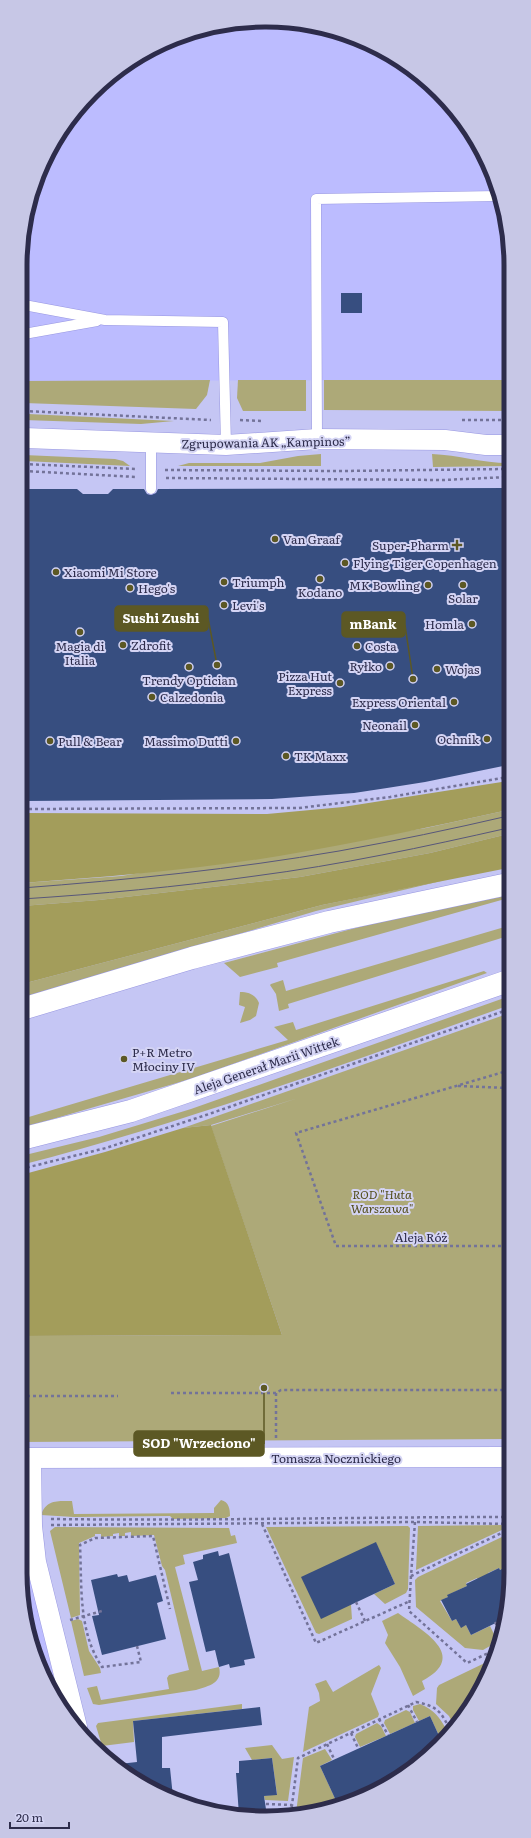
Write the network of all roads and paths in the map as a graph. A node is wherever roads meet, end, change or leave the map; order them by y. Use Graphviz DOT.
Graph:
graph roads {
  1 [pos="493,196"];
  2 [pos="27,306"];
  3 [pos="105,320"];
  4 [pos="27,333"];
  5 [pos="27,411"];
  6 [pos="226,420"];
  7 [pos="461,420"];
  8 [pos="504,420"];
  9 [pos="264,421"];
  10 [pos="27,438"];
  11 [pos="317,440"];
  12 [pos="152,443"];
  13 [pos="504,444"];
  14 [pos="226,445"];
  15 [pos="27,464"];
  16 [pos="504,469"];
  17 [pos="27,472"];
  18 [pos="151,474"];
  19 [pos="504,477"];
  20 [pos="151,489"];
  21 [pos="504,778"];
  22 [pos="27,808"];
  23 [pos="504,885"];
  24 [pos="504,982"];
  25 [pos="27,1008"];
  26 [pos="504,1011"];
  27 [pos="504,1072"];
  28 [pos="456,1086"];
  29 [pos="504,1088"];
  30 [pos="27,1138"];
  31 [pos="27,1168"];
  32 [pos="504,1246"];
  33 [pos="504,1390"];
  34 [pos="172,1393"];
  35 [pos="276,1393"];
  36 [pos="27,1396"];
  37 [pos="118,1396"];
  38 [pos="276,1449"];
  39 [pos="504,1457"];
  40 [pos="27,1458"];
  41 [pos="27,1483"];
  42 [pos="504,1517"];
  43 [pos="415,1522"];
  44 [pos="262,1524"];
  45 [pos="504,1524"];
  46 [pos="504,1533"];
  47 [pos="29,1534"];
  48 [pos="411,1576"];
  49 [pos="410,1601"];
  50 [pos="356,1602"];
  51 [pos="170,1609"];
  52 [pos="102,1611"];
  53 [pos="83,1616"];
  54 [pos="66,1621"];
  55 [pos="364,1621"];
  56 [pos="495,1622"];
  57 [pos="497,1627"];
  58 [pos="137,1646"];
  59 [pos="490,1652"];
  60 [pos="408,1705"];
  61 [pos="74,1715"];
  62 [pos="379,1719"];
  63 [pos="417,1722"];
  64 [pos="448,1726"];
  65 [pos="350,1733"];
  66 [pos="388,1735"];
  67 [pos="327,1744"];
  68 [pos="358,1748"];
  69 [pos="334,1759"];
  70 [pos="266,1804"];
  71 [pos="292,1805"];
  72 [pos="291,1809"];
  1 -- 11 [label="lane"];
  2 -- 3 [label="lane"];
  3 -- 4 [label="lane"];
  3 -- 6 [label="lane"];
  5 -- 6 [label="path"];
  6 -- 9 [label="path"];
  6 -- 14 [label="lane"];
  7 -- 8 [label="path"];
  10 -- 12 [label="street, Zgrupowania AK „Kampinos”"];
  11 -- 13 [label="street, Zgrupowania AK „Kampinos”"];
  11 -- 14 [label="street, Zgrupowania AK „Kampinos”"];
  12 -- 14 [label="street, Zgrupowania AK „Kampinos”"];
  12 -- 18 [label="lane"];
  15 -- 18 [label="path"];
  16 -- 18 [label="path"];
  17 -- 18 [label="path"];
  18 -- 19 [label="path"];
  18 -- 20 [label="lane"];
  21 -- 22 [label="path"];
  23 -- 25 [label="main road"];
  24 -- 30 [label="main road, Aleja Generał Marii Wittek"];
  26 -- 31 [label="path"];
  27 -- 28 [label="path"];
  28 -- 29 [label="path"];
  28 -- 32 [label="path, Aleja Róż"];
  33 -- 35 [label="path"];
  34 -- 35 [label="path"];
  35 -- 38 [label="path"];
  36 -- 37 [label="path"];
  38 -- 39 [label="street, Tomasza Nocznickiego"];
  38 -- 40 [label="street, Tomasza Nocznickiego"];
  41 -- 47 [label="street"];
  42 -- 47 [label="path"];
  43 -- 44 [label="path"];
  43 -- 45 [label="path"];
  43 -- 48 [label="path"];
  44 -- 47 [label="path"];
  44 -- 55 [label="path"];
  46 -- 48 [label="path"];
  47 -- 61 [label="street"];
  48 -- 49 [label="path"];
  49 -- 55 [label="path"];
  49 -- 59 [label="path"];
  50 -- 55 [label="path"];
  51 -- 53 [label="path"];
  52 -- 53 [label="path"];
  53 -- 54 [label="path"];
  53 -- 58 [label="path"];
  56 -- 57 [label="path"];
  60 -- 62 [label="path"];
  60 -- 63 [label="path"];
  60 -- 64 [label="path"];
  62 -- 65 [label="path"];
  62 -- 66 [label="path"];
  65 -- 67 [label="path"];
  65 -- 68 [label="path"];
  67 -- 69 [label="path"];
  67 -- 71 [label="path"];
  70 -- 71 [label="path"];
  71 -- 72 [label="path"];
}
